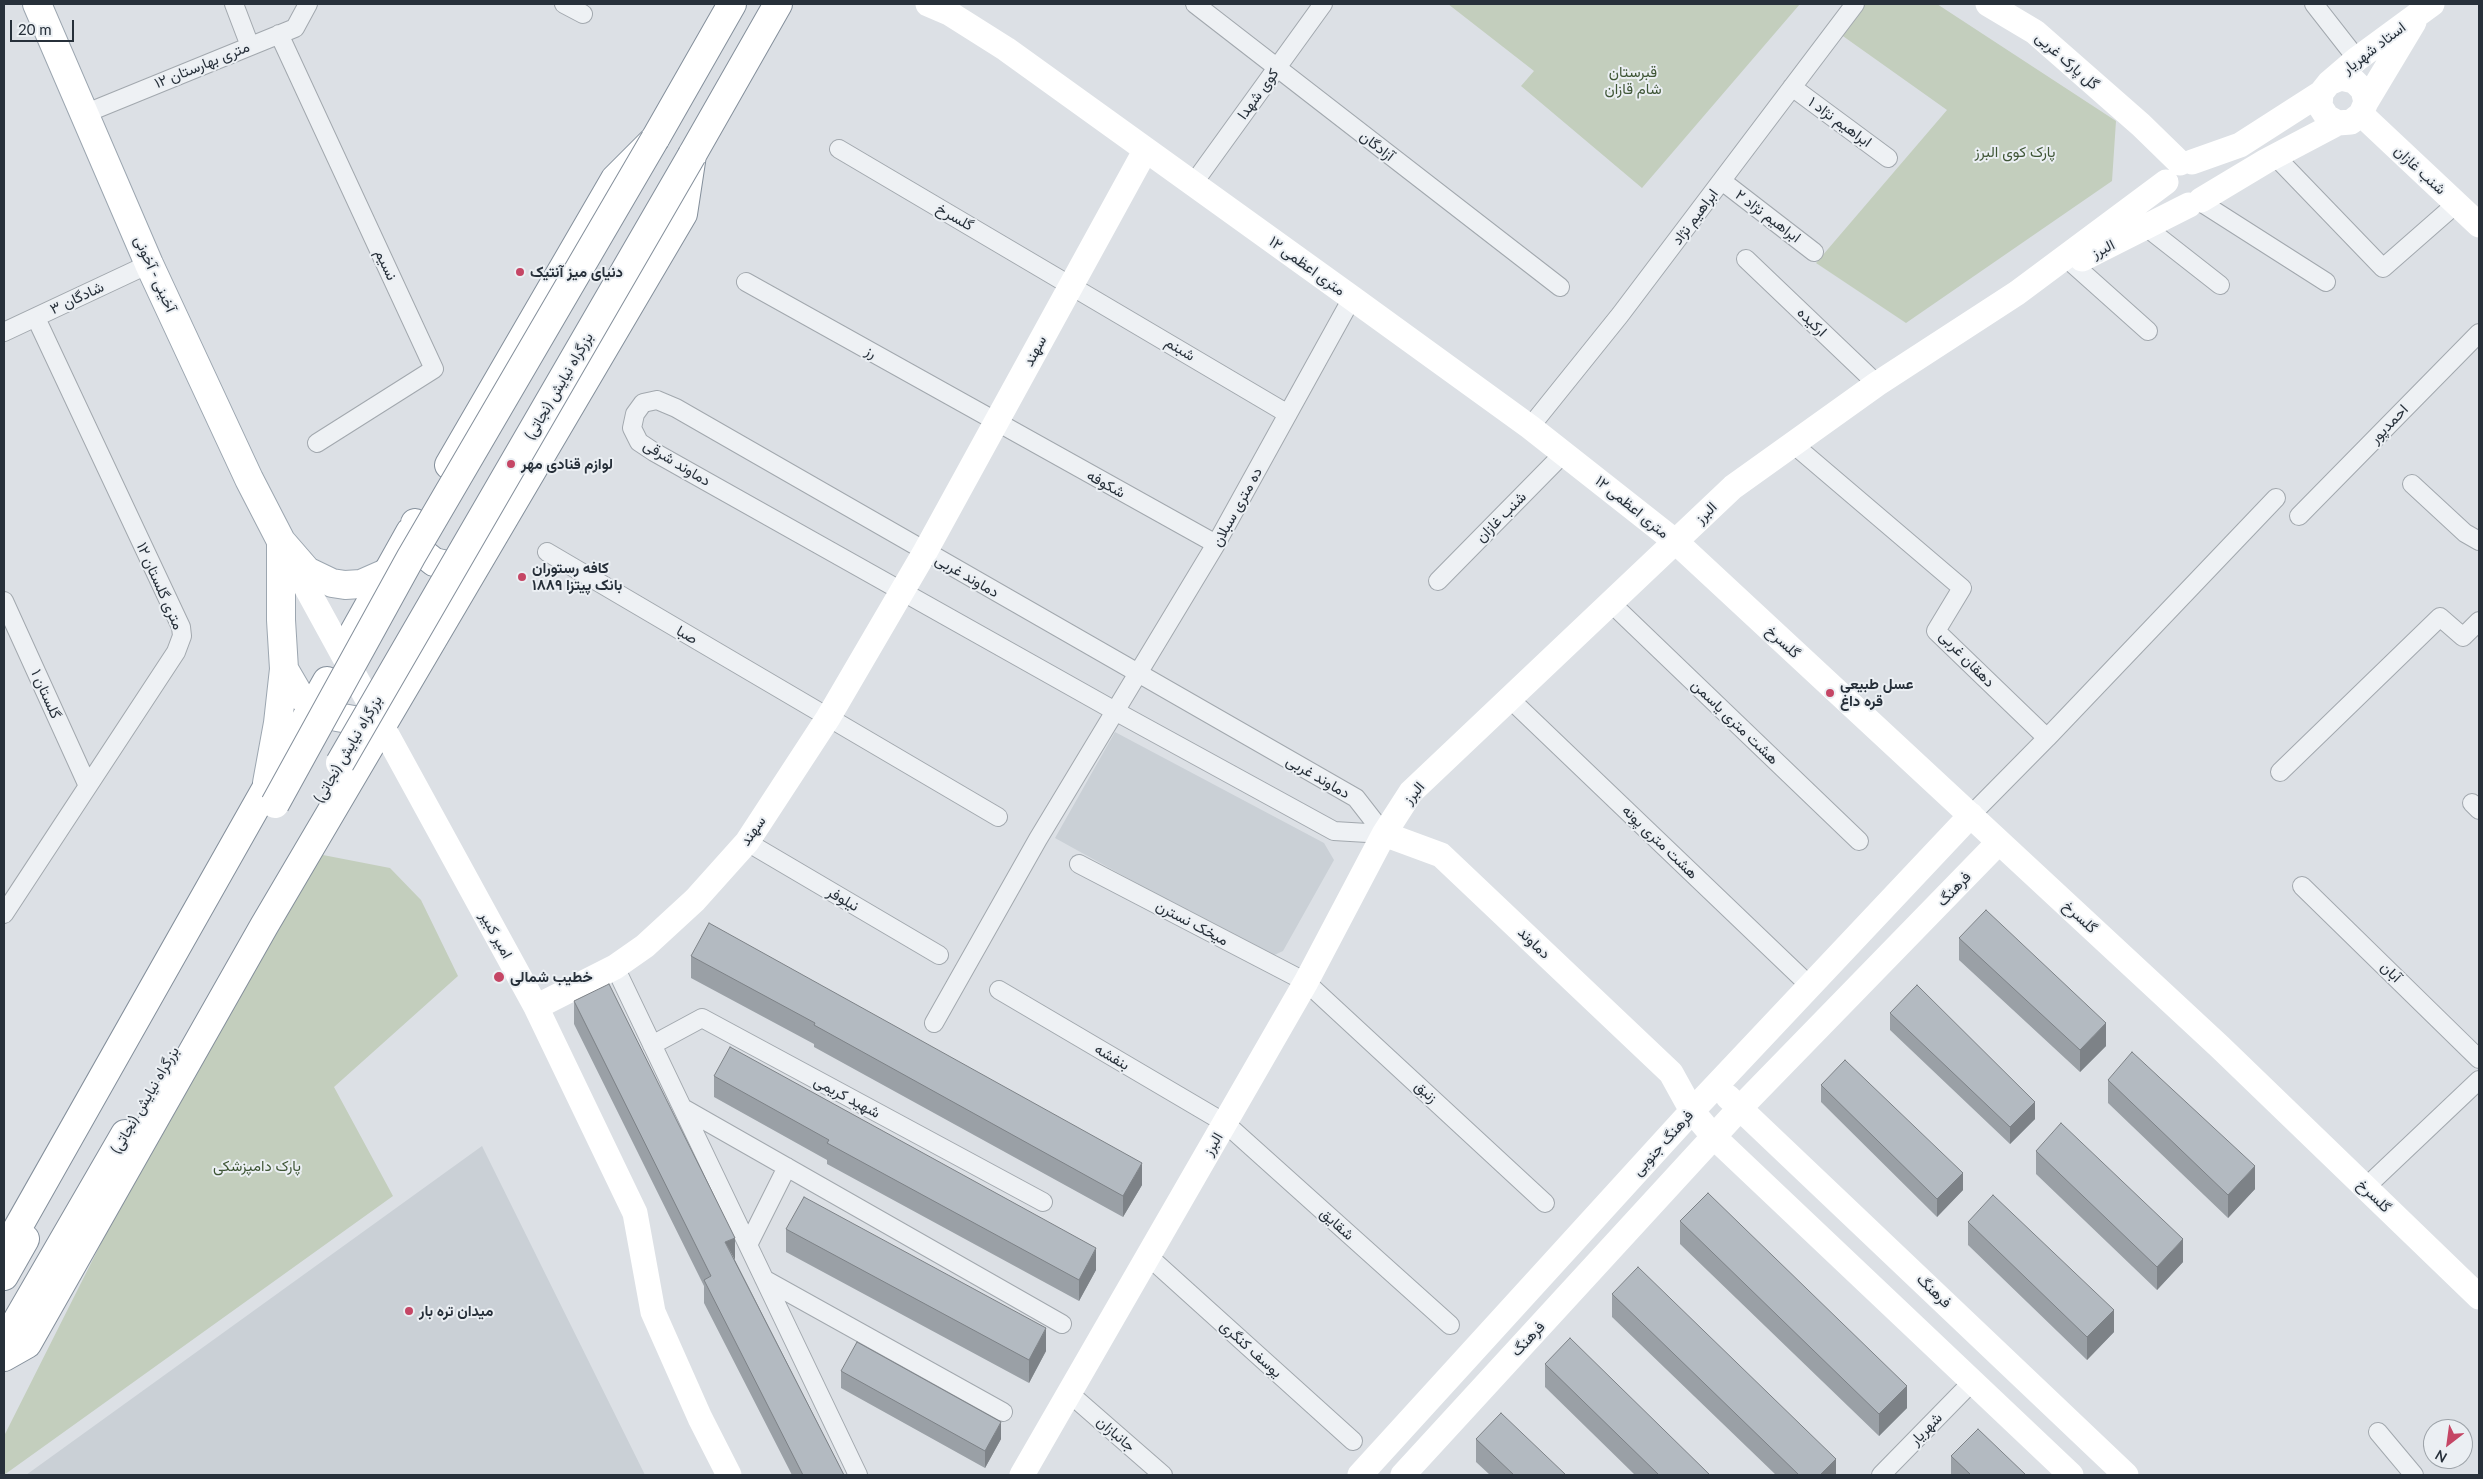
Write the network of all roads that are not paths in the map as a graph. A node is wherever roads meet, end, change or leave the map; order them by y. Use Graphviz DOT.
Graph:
graph roads {
  1 [pos="37,4"];
  2 [pos="234,4"];
  3 [pos="308,4"];
  4 [pos="564,4"];
  5 [pos="732,4"];
  6 [pos="778,4"];
  7 [pos="928,4"];
  8 [pos="1195,4"];
  9 [pos="1323,4"];
  10 [pos="1855,4"];
  11 [pos="1988,4"];
  12 [pos="2314,4"];
  13 [pos="2421,7"];
  14 [pos="583,14"];
  15 [pos="279,34"];
  16 [pos="250,46"];
  17 [pos="2357,59"];
  18 [pos="1277,68"];
  19 [pos="1792,87"];
  20 [pos="2325,88"];
  21 [pos="2364,108"];
  22 [pos="84,114"];
  23 [pos="2338,123"];
  24 [pos="655,139"];
  25 [pos="840,149"];
  26 [pos="1145,151"];
  27 [pos="692,156"];
  28 [pos="2275,156"];
  29 [pos="1888,158"];
  30 [pos="2177,169"];
  31 [pos="1722,181"];
  32 [pos="1193,184"];
  33 [pos="2196,202"];
  34 [pos="2456,204"];
  35 [pos="2479,226"];
  36 [pos="2146,227"];
  37 [pos="1814,252"];
  38 [pos="1746,259"];
  39 [pos="149,264"];
  40 [pos="2073,264"];
  41 [pos="746,282"];
  42 [pos="2326,282"];
  43 [pos="1071,284"];
  44 [pos="2220,285"];
  45 [pos="1560,287"];
  46 [pos="2018,293"];
  47 [pos="1352,298"];
  48 [pos="36,318"];
  49 [pos="2148,331"];
  50 [pos="4,332"];
  51 [pos="2479,333"];
  52 [pos="1878,384"];
  53 [pos="1288,414"];
  54 [pos="996,423"];
  55 [pos="1530,427"];
  56 [pos="317,443"];
  57 [pos="1793,444"];
  58 [pos="1564,453"];
  59 [pos="2412,484"];
  60 [pos="2276,498"];
  61 [pos="2299,516"];
  62 [pos="415,523"];
  63 [pos="281,541"];
  64 [pos="2479,541"];
  65 [pos="1676,542"];
  66 [pos="1216,544"];
  67 [pos="484,552"];
  68 [pos="547,552"];
  69 [pos="925,552"];
  70 [pos="386,573"];
  71 [pos="1438,580"];
  72 [pos="902,591"];
  73 [pos="4,601"];
  74 [pos="1611,603"];
  75 [pos="2479,621"];
  76 [pos="342,654"];
  77 [pos="284,669"];
  78 [pos="1139,675"];
  79 [pos="1509,698"];
  80 [pos="313,706"];
  81 [pos="1115,711"];
  82 [pos="828,718"];
  83 [pos="382,725"];
  84 [pos="2047,738"];
  85 [pos="2280,772"];
  86 [pos="88,786"];
  87 [pos="266,789"];
  88 [pos="1970,815"];
  89 [pos="998,817"];
  90 [pos="1384,834"];
  91 [pos="1858,841"];
  92 [pos="747,842"];
  93 [pos="1999,842"];
  94 [pos="1079,864"];
  95 [pos="2302,886"];
  96 [pos="4,914"];
  97 [pos="939,955"];
  98 [pos="615,967"];
  99 [pos="1306,982"];
  100 [pos="1810,986"];
  101 [pos="999,990"];
  102 [pos="536,1007"];
  103 [pos="934,1023"];
  104 [pos="652,1045"];
  105 [pos="2479,1059"];
  106 [pos="1671,1073"];
  107 [pos="2479,1080"];
  108 [pos="1716,1088"];
  109 [pos="1741,1107"];
  110 [pos="682,1108"];
  111 [pos="1692,1111"];
  112 [pos="1225,1123"];
  113 [pos="1714,1137"];
  114 [pos="787,1167"];
  115 [pos="2366,1187"];
  116 [pos="1043,1202"];
  117 [pos="1545,1203"];
  118 [pos="748,1245"];
  119 [pos="4,1252"];
  120 [pos="1148,1256"];
  121 [pos="4,1276"];
  122 [pos="764,1279"];
  123 [pos="2479,1297"];
  124 [pos="1062,1324"];
  125 [pos="1450,1326"];
  126 [pos="4,1343"];
  127 [pos="4,1357"];
  128 [pos="1972,1382"];
  129 [pos="1069,1393"];
  130 [pos="1003,1412"];
  131 [pos="2378,1432"];
  132 [pos="2082,1434"];
  133 [pos="1353,1441"];
  134 [pos="2064,1469"];
  135 [pos="729,1475"];
  136 [pos="858,1475"];
  137 [pos="1022,1475"];
  138 [pos="1163,1475"];
  139 [pos="1360,1475"];
  140 [pos="1403,1475"];
  141 [pos="1881,1475"];
  142 [pos="2126,1475"];
  143 [pos="2414,1475"];
  1 -- 22 [label="main road, آخینی - آخونی"];
  2 -- 16 [label="street"];
  3 -- 15 [label="street, ۱۲ متری بهارستان"];
  4 -- 14 [label="street"];
  5 -- 24 [label="main road"];
  6 -- 27 [label="main road, بزرگراه نیایش (نجاتی)"];
  7 -- 26 [label="main road, ۱۲ متری اعظمی"];
  8 -- 18 [label="street, آزادگان"];
  9 -- 18 [label="street, کوی شهدا"];
  10 -- 19 [label="street, ابراهیم نژاد"];
  11 -- 30 [label="main road, گل پارک غربی"];
  12 -- 17 [label="street"];
  13 -- 17 [label="main road, استاد شهریار"];
  13 -- 21 [label="main road, استاد شهریار"];
  15 -- 16 [label="street, ۱۲ متری بهارستان"];
  15 -- 56 [label="street, نسیم"];
  16 -- 22 [label="street, ۱۲ متری بهارستان"];
  17 -- 20 [label="main road, استاد شهریار"];
  18 -- 32 [label="street, کوی شهدا"];
  18 -- 45 [label="street, آزادگان"];
  19 -- 29 [label="street, ابراهیم نژاد ۱"];
  19 -- 31 [label="street, ابراهیم نژاد"];
  20 -- 21 [label="main road"];
  20 -- 23 [label="main road"];
  20 -- 30 [label="main road, البرز"];
  21 -- 23 [label="main road"];
  21 -- 34 [label="main road, شنب غازان"];
  22 -- 39 [label="main road, آخینی - آخونی"];
  23 -- 28 [label="main road, البرز"];
  24 -- 62 [label="main road"];
  24 -- 121 [label="main road, bridge"];
  25 -- 43 [label="street, گلسرخ"];
  26 -- 32 [label="main road, ۱۲ متری اعظمی"];
  26 -- 43 [label="main road, سهند"];
  27 -- 67 [label="main road"];
  27 -- 126 [label="main road, بزرگراه نیایش (نجاتی), bridge"];
  28 -- 33 [label="main road, البرز"];
  28 -- 34 [label="street"];
  30 -- 33 [label="main road"];
  30 -- 33 [label="main road"];
  30 -- 46 [label="main road, البرز"];
  31 -- 37 [label="street, ابراهیم نژاد ۲"];
  31 -- 55 [label="street, ابراهیم نژاد"];
  32 -- 47 [label="main road, ۱۲ متری اعظمی"];
  33 -- 36 [label="main road, البرز"];
  33 -- 42 [label="street"];
  34 -- 35 [label="main road, شنب غازان"];
  36 -- 40 [label="main road, البرز"];
  36 -- 44 [label="street"];
  38 -- 52 [label="street, ارکیده"];
  39 -- 48 [label="street, شادگان ۳"];
  39 -- 63 [label="main road, آخینی - آخونی"];
  40 -- 46 [label="main road, البرز"];
  40 -- 49 [label="street"];
  41 -- 54 [label="street, رز"];
  43 -- 53 [label="street, شبنم"];
  43 -- 54 [label="main road, سهند"];
  46 -- 52 [label="main road, البرز"];
  47 -- 53 [label="street, ده متری سبلان"];
  47 -- 55 [label="main road, ۱۲ متری اعظمی"];
  48 -- 50 [label="street, شادگان ۳"];
  48 -- 86 [label="street, ۱۲ متری گلستان"];
  51 -- 61 [label="street, احمدپور"];
  52 -- 57 [label="main road, البرز"];
  53 -- 66 [label="street, ده متری سبلان"];
  54 -- 66 [label="street, شکوفه"];
  54 -- 69 [label="main road, سهند"];
  55 -- 58 [label="main road, ۱۲ متری اعظمی"];
  57 -- 65 [label="main road, البرز"];
  57 -- 84 [label="street, دهقان غربی"];
  58 -- 65 [label="main road, ۱۲ متری اعظمی"];
  58 -- 71 [label="street, شنب غازان"];
  59 -- 64 [label="street"];
  60 -- 84 [label="street"];
  62 -- 67 [label="main road"];
  62 -- 70 [label="main road"];
  63 -- 70 [label="main road"];
  63 -- 76 [label="main road, امیر کبیر"];
  63 -- 77 [label="main road"];
  65 -- 74 [label="main road, البرز"];
  65 -- 88 [label="main road, گلسرخ"];
  66 -- 78 [label="street, ده متری سبلان"];
  67 -- 83 [label="main road"];
  68 -- 82 [label="street, صبا"];
  69 -- 72 [label="main road, سهند"];
  69 -- 72 [label="street, دماوند شرقی"];
  69 -- 78 [label="street, دماوند غربی"];
  70 -- 76 [label="main road"];
  72 -- 81 [label="street"];
  72 -- 82 [label="main road, سهند"];
  73 -- 86 [label="street, گلستان ۱"];
  74 -- 79 [label="main road, البرز"];
  74 -- 91 [label="street, هشت متری یاسمن"];
  75 -- 85 [label="street"];
  76 -- 80 [label="main road"];
  76 -- 83 [label="main road, امیر کبیر"];
  77 -- 80 [label="main road"];
  77 -- 87 [label="main road"];
  78 -- 81 [label="street, ده متری سبلان"];
  78 -- 90 [label="street, دماوند غربی"];
  79 -- 90 [label="main road, البرز"];
  79 -- 100 [label="street, هشت متری پونه"];
  80 -- 83 [label="main road"];
  80 -- 87 [label="main road"];
  81 -- 90 [label="street"];
  81 -- 103 [label="street, ده متری سبلان"];
  82 -- 89 [label="street"];
  82 -- 92 [label="main road, سهند"];
  83 -- 102 [label="main road, امیر کبیر"];
  83 -- 127 [label="main road"];
  84 -- 88 [label="street"];
  86 -- 96 [label="street, ۱۲ متری گلستان"];
  87 -- 119 [label="main road"];
  88 -- 93 [label="main road, گلسرخ"];
  88 -- 100 [label="main road, فرهنگ جنوبی"];
  90 -- 99 [label="main road, البرز"];
  90 -- 106 [label="main road, دماوند"];
  92 -- 97 [label="street, نیلوفر"];
  92 -- 98 [label="main road, سهند"];
  93 -- 109 [label="main road, فرهنگ"];
  93 -- 115 [label="main road, گلسرخ"];
  94 -- 99 [label="street, میخک نسترن"];
  95 -- 105 [label="street, آبان"];
  98 -- 102 [label="main road, سهند"];
  98 -- 104 [label="street"];
  99 -- 112 [label="main road, البرز"];
  99 -- 117 [label="street, زنبق"];
  100 -- 108 [label="main road, فرهنگ جنوبی"];
  101 -- 112 [label="street, بنفشه"];
  102 -- 135 [label="main road, امیر کبیر"];
  104 -- 110 [label="street"];
  104 -- 116 [label="street, شهید کریمی"];
  106 -- 108 [label="main road, فرهنگ"];
  106 -- 111 [label="main road"];
  107 -- 115 [label="street"];
  108 -- 109 [label="main road, فرهنگ"];
  108 -- 111 [label="main road, فرهنگ جنوبی"];
  109 -- 113 [label="main road, فرهنگ"];
  109 -- 132 [label="main road, فرهنگ"];
  110 -- 114 [label="street"];
  110 -- 118 [label="street"];
  111 -- 113 [label="main road"];
  111 -- 139 [label="main road, فرهنگ جنوبی"];
  112 -- 120 [label="main road, البرز"];
  112 -- 125 [label="street, شقایق"];
  113 -- 128 [label="main road"];
  113 -- 140 [label="main road, فرهنگ"];
  114 -- 118 [label="street"];
  114 -- 124 [label="street"];
  115 -- 123 [label="main road, گلسرخ"];
  118 -- 122 [label="street"];
  120 -- 129 [label="main road, البرز"];
  120 -- 133 [label="street, یوسف کنگری"];
  122 -- 130 [label="street"];
  122 -- 136 [label="street"];
  128 -- 134 [label="main road"];
  128 -- 141 [label="street, شهریار"];
  129 -- 137 [label="main road, البرز"];
  129 -- 138 [label="street, جانبازان"];
  131 -- 143 [label="street"];
  132 -- 134 [label="main road"];
  132 -- 142 [label="main road, فرهنگ"];
}
